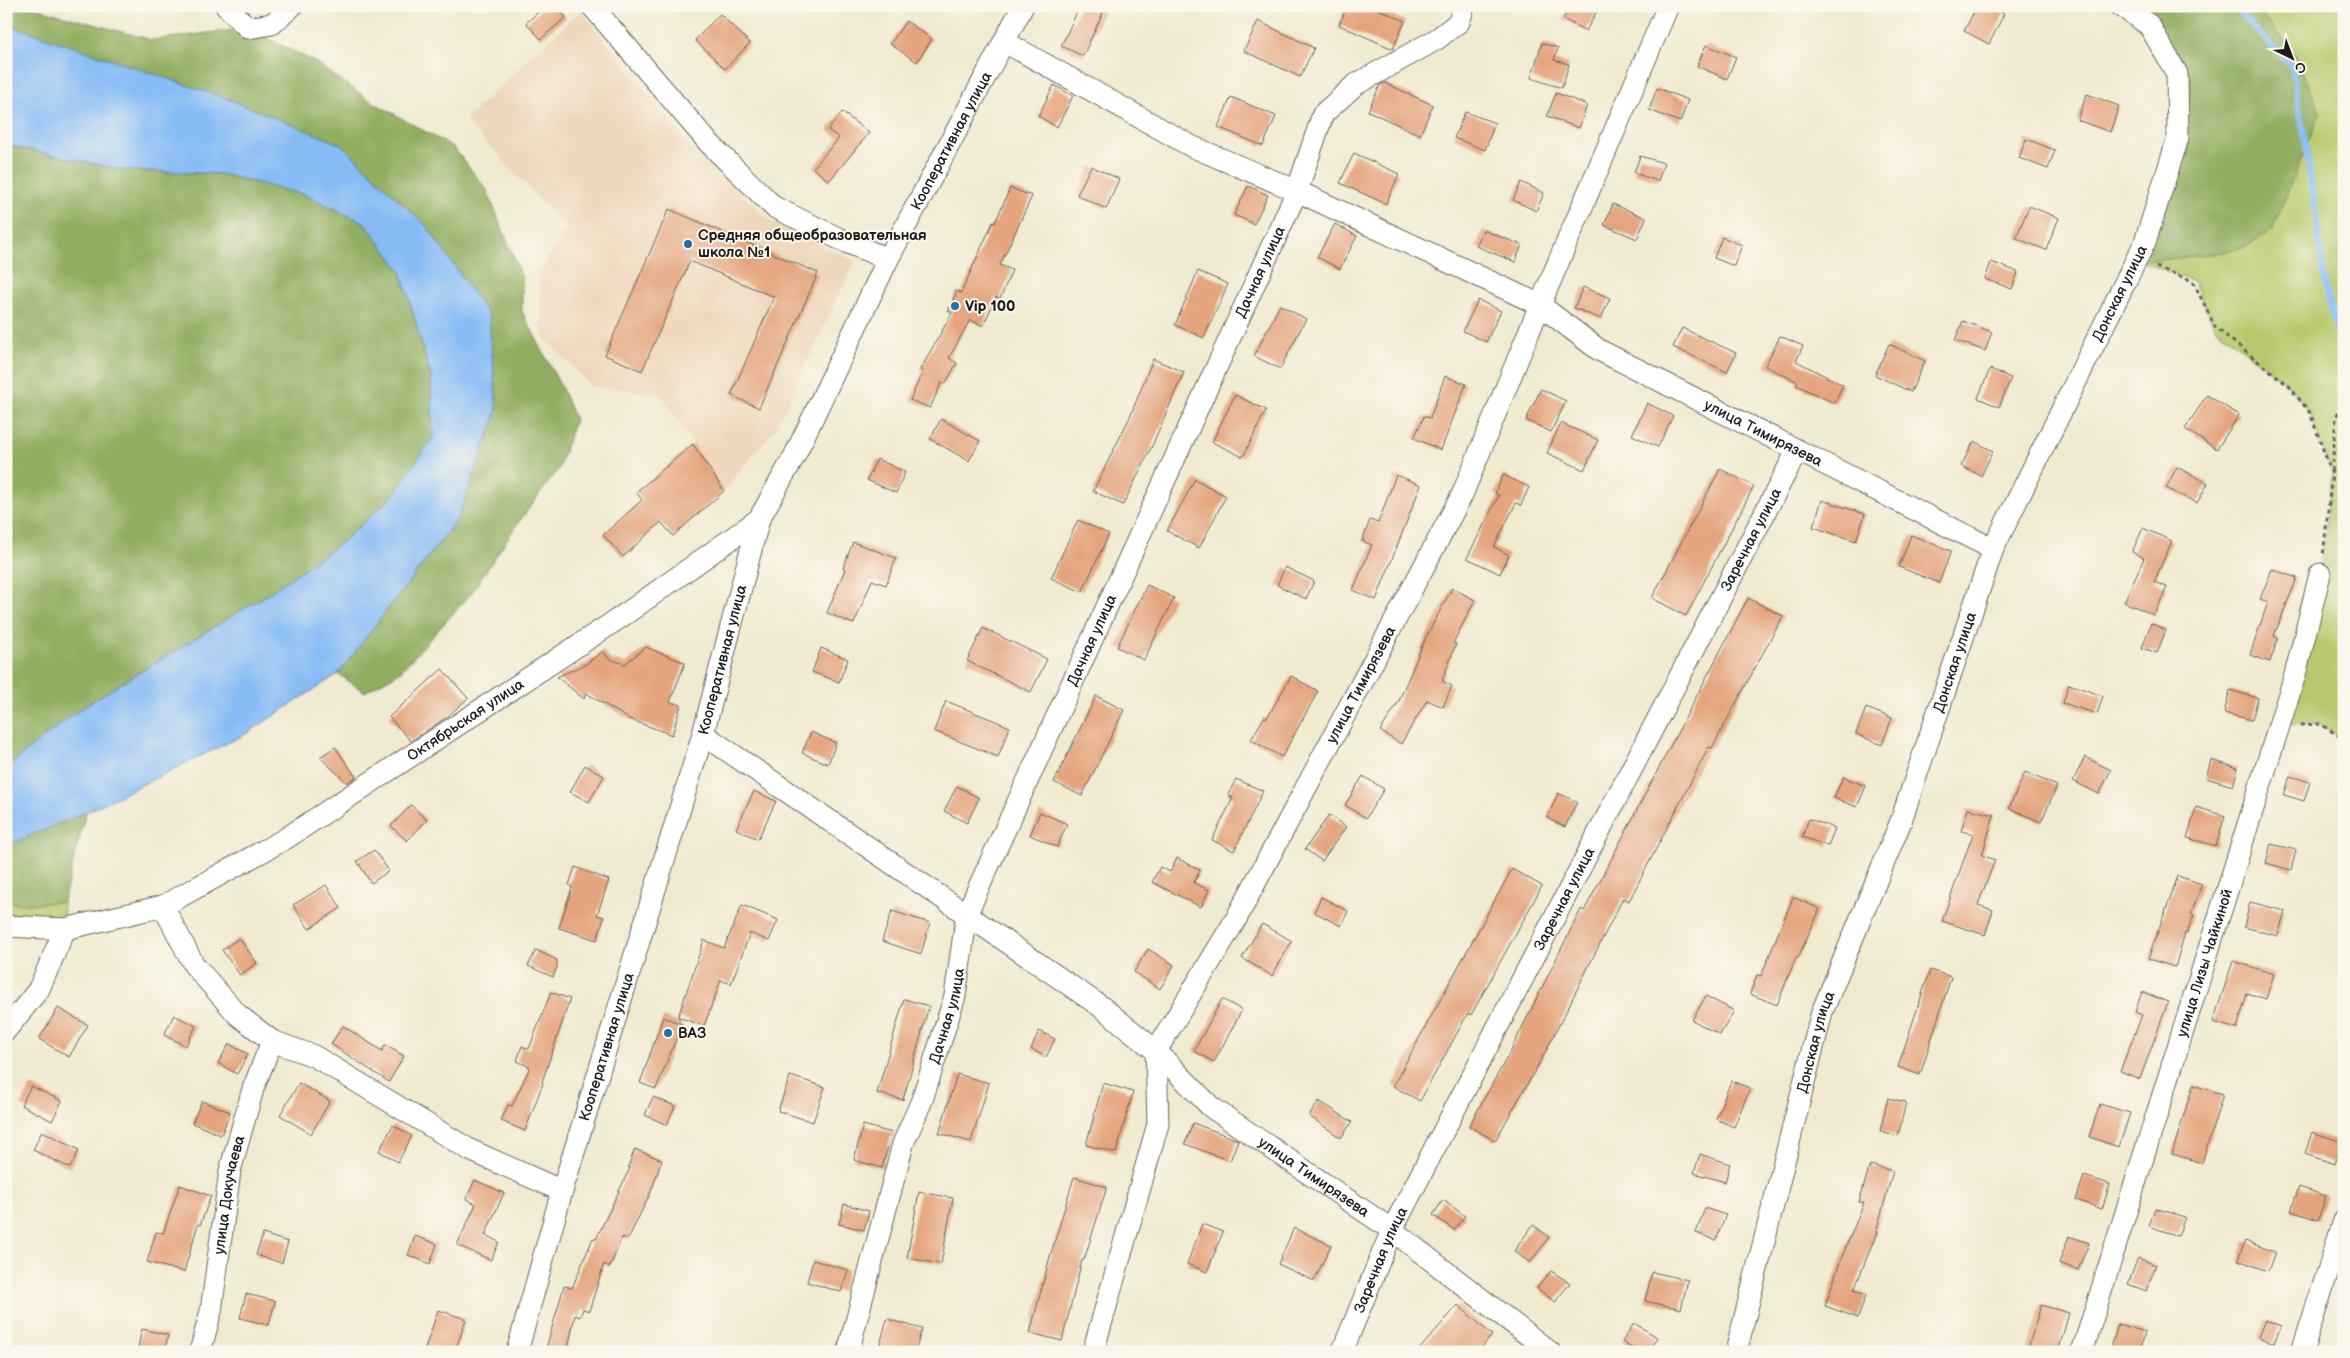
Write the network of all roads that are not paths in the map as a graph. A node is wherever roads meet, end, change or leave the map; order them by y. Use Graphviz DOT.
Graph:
graph roads {
  1 [pos="226,6"];
  2 [pos="292,6"];
  3 [pos="592,6"];
  4 [pos="1023,6"];
  5 [pos="1464,6"];
  6 [pos="1668,6"];
  7 [pos="2121,6"];
  8 [pos="1005,42"];
  9 [pos="1297,192"];
  10 [pos="888,259"];
  11 [pos="1540,305"];
  12 [pos="1797,451"];
  13 [pos="759,519"];
  14 [pos="1993,549"];
  15 [pos="2320,574"];
  16 [pos="703,734"];
  17 [pos="163,906"];
  18 [pos="967,913"];
  19 [pos="6,926"];
  20 [pos="65,929"];
  21 [pos="6,1030"];
  22 [pos="272,1041"];
  23 [pos="1156,1051"];
  24 [pos="562,1191"];
  25 [pos="2344,1221"];
  26 [pos="1392,1230"];
  27 [pos="200,1352"];
  28 [pos="517,1352"];
  29 [pos="848,1352"];
  30 [pos="1093,1352"];
  31 [pos="1342,1352"];
  32 [pos="1550,1352"];
  33 [pos="1736,1352"];
  34 [pos="2082,1352"];
  35 [pos="2302,1352"];
  1 -- 2 [label="street"];
  3 -- 10 [label="street"];
  4 -- 8 [label="street, Кооперативная улица"];
  5 -- 9 [label="street, Дачная улица"];
  6 -- 11 [label="street, улица Тимирязева"];
  7 -- 14 [label="street, Донская улица"];
  8 -- 9 [label="street"];
  8 -- 10 [label="street, Кооперативная улица"];
  9 -- 11 [label="street"];
  9 -- 18 [label="street, Дачная улица"];
  10 -- 13 [label="street, Кооперативная улица"];
  11 -- 12 [label="street, улица Тимирязева"];
  11 -- 23 [label="street, улица Тимирязева"];
  12 -- 14 [label="street, улица Тимирязева"];
  12 -- 26 [label="street, Заречная улица"];
  13 -- 16 [label="street, Кооперативная улица"];
  13 -- 17 [label="street, Октябрьская улица"];
  14 -- 33 [label="street, Донская улица"];
  15 -- 34 [label="street, улица Лизы Чайкиной"];
  16 -- 18 [label="street, улица Тимирязева"];
  16 -- 24 [label="street, Кооперативная улица"];
  17 -- 20 [label="street, Октябрьская улица"];
  17 -- 22 [label="street"];
  18 -- 23 [label="street, улица Тимирязева"];
  18 -- 29 [label="street, Дачная улица"];
  19 -- 20 [label="street, Октябрьская улица"];
  20 -- 21 [label="street"];
  22 -- 24 [label="street"];
  22 -- 27 [label="street, улица Докучаева"];
  23 -- 26 [label="street, улица Тимирязева"];
  23 -- 30 [label="street"];
  24 -- 28 [label="street, Кооперативная улица"];
  25 -- 35 [label="street"];
  26 -- 31 [label="street, Заречная улица"];
  26 -- 32 [label="street, улица Тимирязева"];
}
